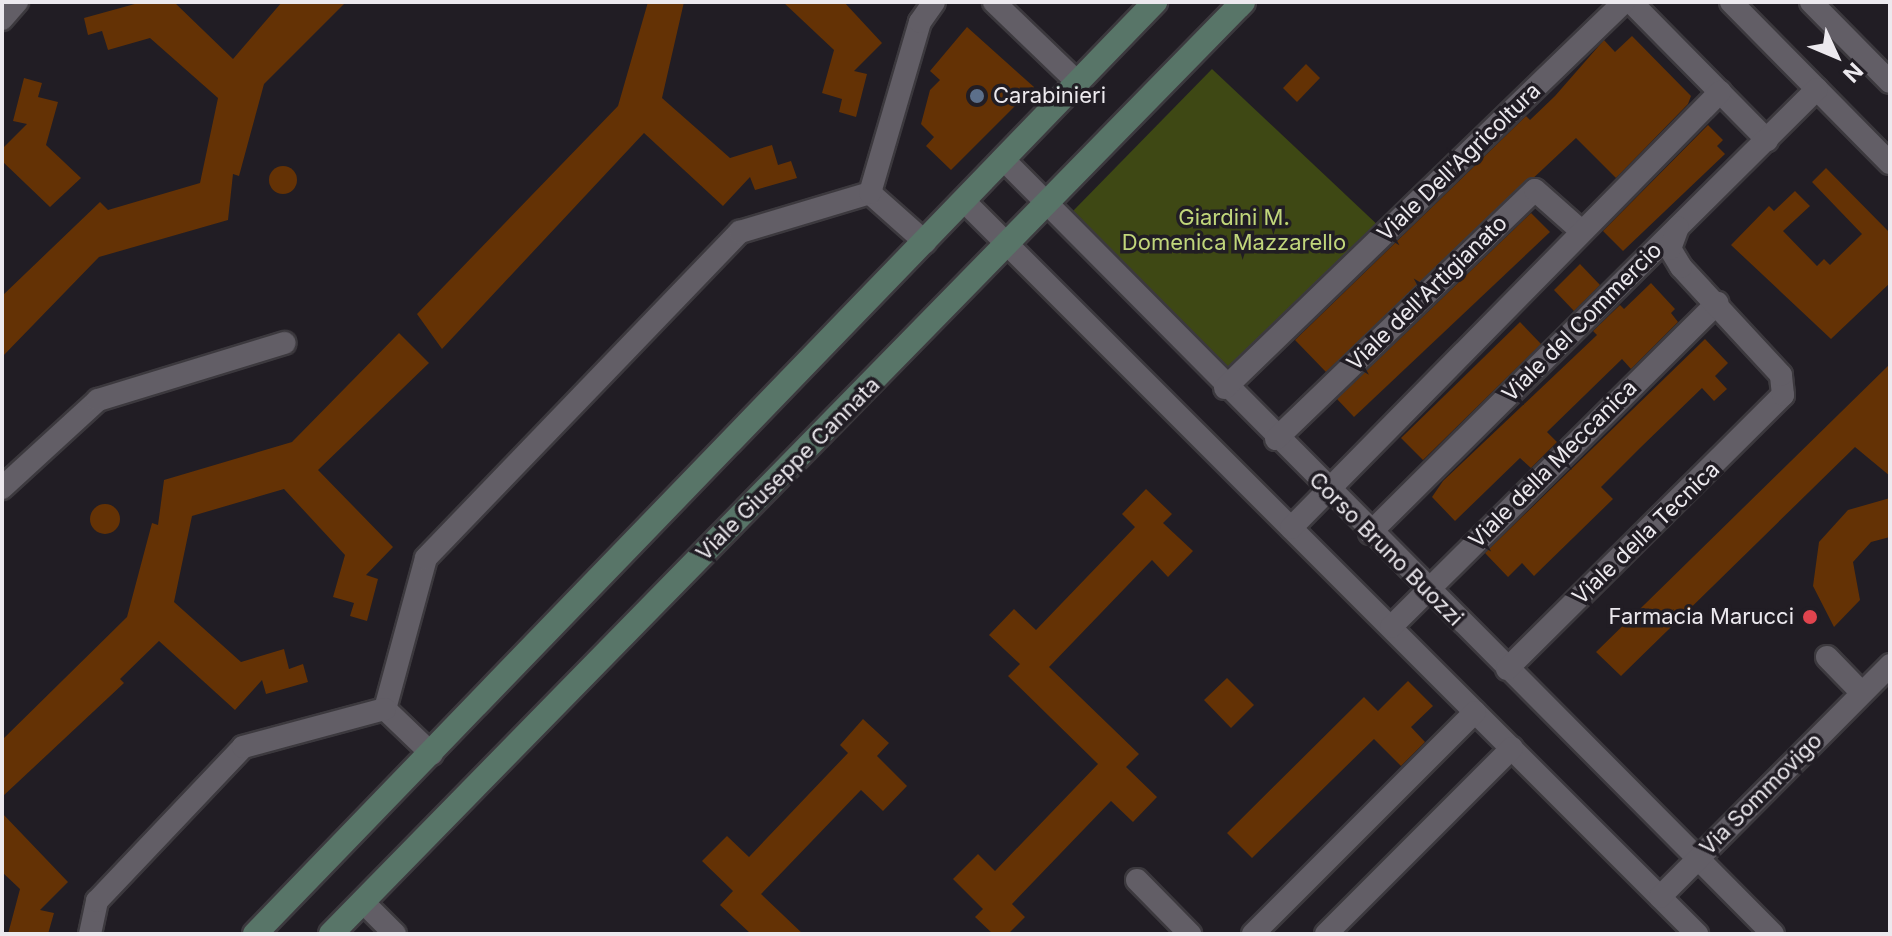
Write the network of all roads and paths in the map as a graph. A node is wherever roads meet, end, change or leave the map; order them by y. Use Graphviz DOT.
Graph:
graph roads {
  1 [pos="17,2"];
  2 [pos="934,2"];
  3 [pos="994,2"];
  4 [pos="1155,2"];
  5 [pos="1243,2"];
  6 [pos="1624,2"];
  7 [pos="1631,2"];
  8 [pos="1731,2"];
  9 [pos="1811,2"];
  10 [pos="2,19"];
  11 [pos="1077,82"];
  12 [pos="1890,82"];
  13 [pos="1817,89"];
  14 [pos="1720,92"];
  15 [pos="1767,140"];
  16 [pos="1004,160"];
  17 [pos="1890,163"];
  18 [pos="870,193"];
  19 [pos="964,201"];
  20 [pos="1048,204"];
  21 [pos="1678,227"];
  22 [pos="1580,230"];
  23 [pos="925,242"];
  24 [pos="1008,245"];
  25 [pos="1717,303"];
  26 [pos="285,343"];
  27 [pos="1225,388"];
  28 [pos="1783,395"];
  29 [pos="1276,439"];
  30 [pos="2,488"];
  31 [pos="1328,492"];
  32 [pos="1291,528"];
  33 [pos="1370,533"];
  34 [pos="1427,590"];
  35 [pos="1391,627"];
  36 [pos="1827,657"];
  37 [pos="1890,665"];
  38 [pos="1507,669"];
  39 [pos="1862,693"];
  40 [pos="385,709"];
  41 [pos="1475,712"];
  42 [pos="1512,748"];
  43 [pos="432,754"];
  44 [pos="1697,858"];
  45 [pos="1137,880"];
  46 [pos="1660,897"];
  47 [pos="363,902"];
  48 [pos="90,934"];
  49 [pos="255,934"];
  50 [pos="331,934"];
  51 [pos="395,934"];
  52 [pos="1190,934"];
  53 [pos="1253,934"];
  54 [pos="1326,934"];
  55 [pos="1697,934"];
  56 [pos="1773,934"];
  1 -- 10 [label="street"];
  2 -- 18 [label="street"];
  3 -- 11 [label="street"];
  4 -- 11 [label="street"];
  5 -- 20 [label="street, Viale Giuseppe Cannata"];
  6 -- 27 [label="street, Viale Dell'Agricoltura"];
  7 -- 14 [label="street"];
  8 -- 13 [label="street"];
  9 -- 12 [label="street"];
  11 -- 16 [label="street"];
  13 -- 15 [label="street"];
  13 -- 17 [label="street"];
  14 -- 15 [label="street"];
  14 -- 22 [label="street"];
  15 -- 21 [label="street"];
  16 -- 19 [label="street"];
  16 -- 20 [label="street, Corso Bruno Buozzi"];
  18 -- 23 [label="street"];
  18 -- 40 [label="street"];
  19 -- 23 [label="street"];
  19 -- 24 [label="street"];
  20 -- 24 [label="street, Viale Giuseppe Cannata"];
  20 -- 27 [label="street, Corso Bruno Buozzi"];
  21 -- 25 [label="street, Viale del Commercio"];
  21 -- 33 [label="street, Viale del Commercio"];
  22 -- 29 [label="street, Viale dell'Artigianato"];
  22 -- 31 [label="street"];
  23 -- 43 [label="street"];
  24 -- 32 [label="street"];
  24 -- 47 [label="street, Viale Giuseppe Cannata"];
  25 -- 28 [label="street, Viale del Commercio"];
  25 -- 34 [label="street, Viale della Meccanica"];
  26 -- 30 [label="street"];
  27 -- 29 [label="street, Corso Bruno Buozzi"];
  28 -- 38 [label="street, Viale della Tecnica"];
  29 -- 31 [label="street, Corso Bruno Buozzi"];
  31 -- 32 [label="street"];
  31 -- 33 [label="street, Corso Bruno Buozzi"];
  32 -- 35 [label="street"];
  33 -- 34 [label="street, Corso Bruno Buozzi"];
  34 -- 35 [label="street, Viale della Meccanica"];
  34 -- 38 [label="street, Corso Bruno Buozzi"];
  35 -- 41 [label="street"];
  36 -- 39 [label="street"];
  37 -- 39 [label="street, Via Sommovigo"];
  38 -- 44 [label="street, Corso Bruno Buozzi"];
  39 -- 44 [label="street, Via Sommovigo"];
  40 -- 43 [label="street"];
  40 -- 48 [label="street"];
  41 -- 42 [label="street"];
  41 -- 53 [label="street"];
  42 -- 46 [label="street"];
  42 -- 54 [label="street"];
  43 -- 49 [label="street"];
  44 -- 46 [label="street, Via Sommovigo"];
  44 -- 56 [label="street, Corso Bruno Buozzi"];
  45 -- 52 [label="street"];
  46 -- 55 [label="street"];
  47 -- 50 [label="street, Viale Giuseppe Cannata"];
  47 -- 51 [label="street"];
}
